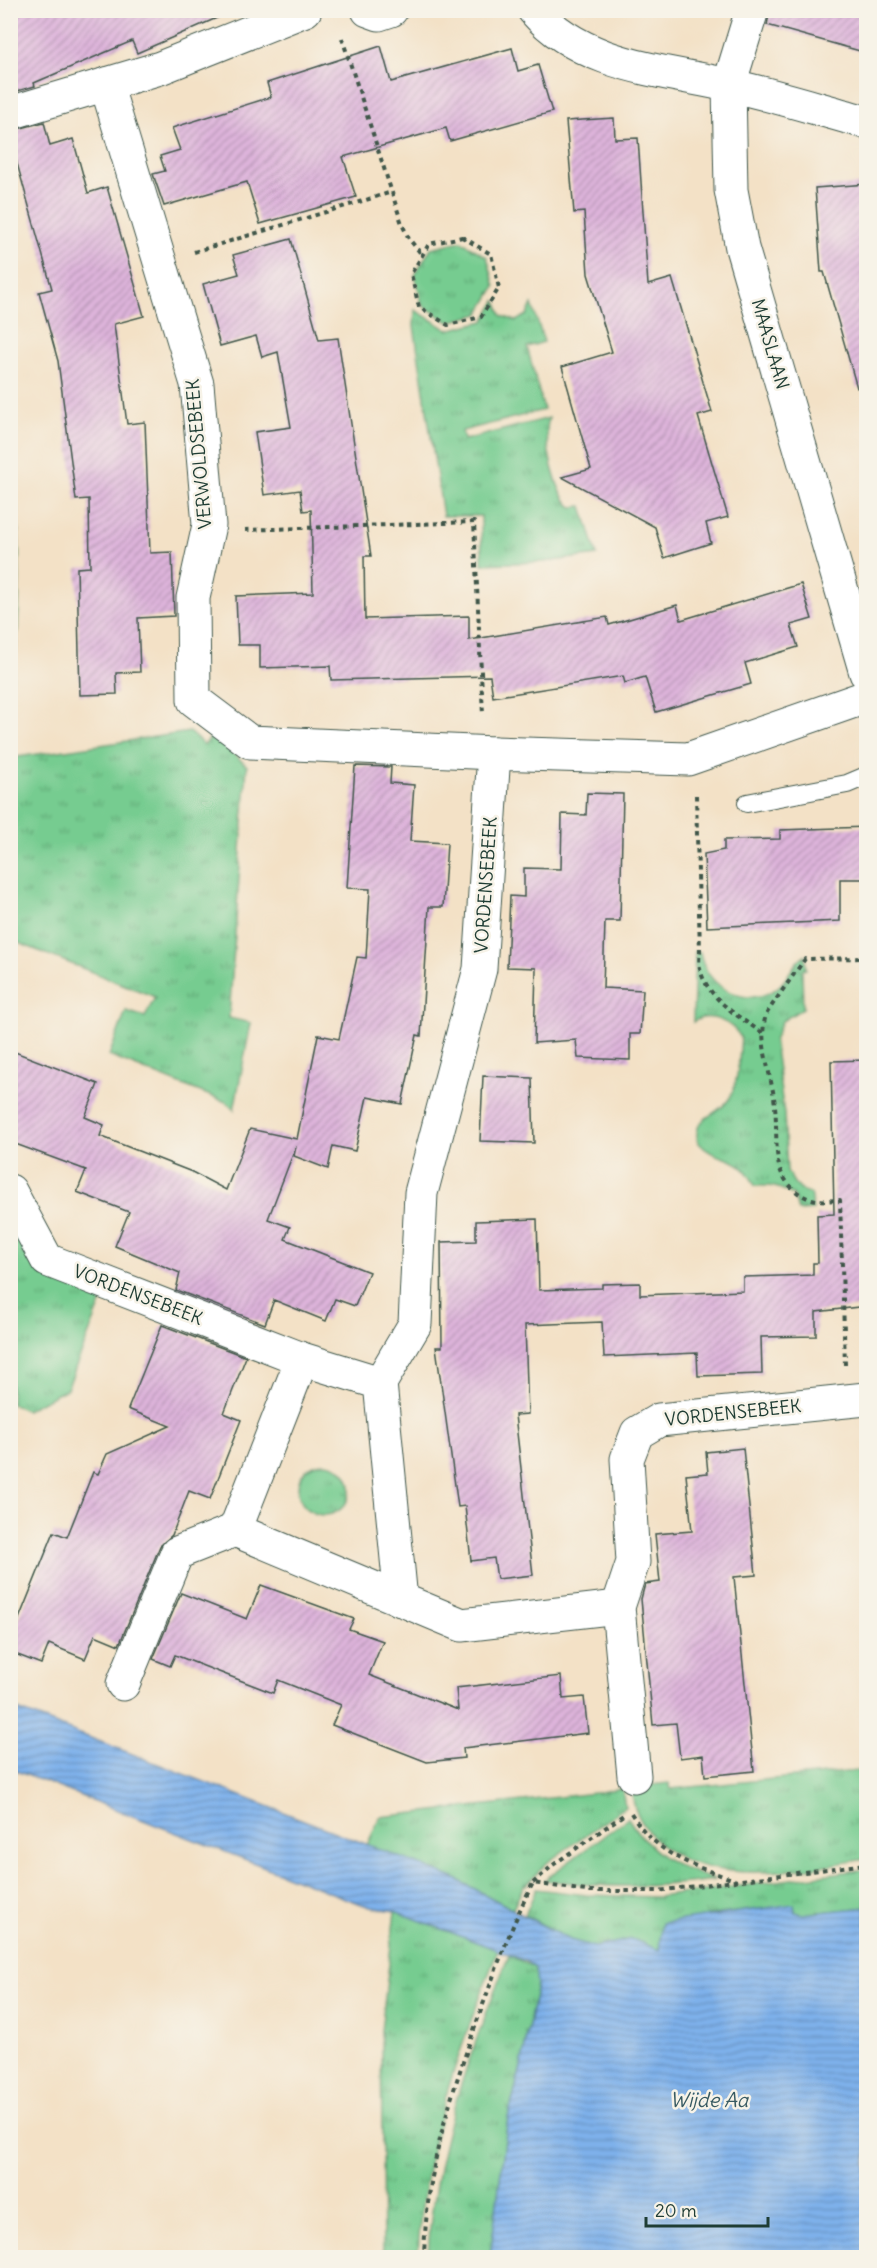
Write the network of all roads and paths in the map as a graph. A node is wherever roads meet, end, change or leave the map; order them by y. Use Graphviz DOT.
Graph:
graph roads {
  1 [pos="305,10"];
  2 [pos="368,10"];
  3 [pos="391,10"];
  4 [pos="534,10"];
  5 [pos="752,10"];
  6 [pos="340,33"];
  7 [pos="106,84"];
  8 [pos="729,85"];
  9 [pos="10,113"];
  10 [pos="867,122"];
  11 [pos="392,192"];
  12 [pos="422,255"];
  13 [pos="160,262"];
  14 [pos="209,525"];
  15 [pos="867,673"];
  16 [pos="867,697"];
  17 [pos="494,753"];
  18 [pos="688,759"];
  19 [pos="867,776"];
  20 [pos="747,803"];
  21 [pos="867,958"];
  22 [pos="765,1034"];
  23 [pos="10,1191"];
  24 [pos="302,1359"];
  25 [pos="380,1383"];
  26 [pos="856,1400"];
  27 [pos="235,1530"];
  28 [pos="401,1600"];
  29 [pos="618,1607"];
  30 [pos="123,1684"];
  31 [pos="634,1776"];
  32 [pos="867,1864"];
  33 [pos="736,1880"];
  34 [pos="533,1883"];
  35 [pos="424,2258"];
  1 -- 7 [label="street"];
  2 -- 3 [label="street"];
  4 -- 8 [label="street"];
  5 -- 8 [label="street, MAASLAAN"];
  6 -- 11 [label="path"];
  7 -- 9 [label="street"];
  7 -- 13 [label="street, VERWOLDSEBEEK"];
  8 -- 10 [label="street"];
  8 -- 15 [label="street, MAASLAAN"];
  11 -- 12 [label="path"];
  11 -- 13 [label="path"];
  12 -- 12 [label="path"];
  13 -- 14 [label="street, VERWOLDSEBEEK"];
  14 -- 17 [label="street, VERWOLDSEBEEK"];
  14 -- 17 [label="path"];
  16 -- 18 [label="street"];
  17 -- 18 [label="street"];
  17 -- 25 [label="street, VORDENSEBEEK"];
  18 -- 22 [label="path"];
  19 -- 20 [label="lane"];
  21 -- 22 [label="path"];
  22 -- 26 [label="path"];
  23 -- 24 [label="street, VORDENSEBEEK"];
  24 -- 25 [label="street, VORDENSEBEEK"];
  24 -- 27 [label="street"];
  25 -- 28 [label="street"];
  26 -- 29 [label="street, VORDENSEBEEK"];
  27 -- 28 [label="street"];
  27 -- 30 [label="street"];
  28 -- 29 [label="street"];
  29 -- 31 [label="street, VORDENSEBEEK"];
  32 -- 33 [label="path"];
  33 -- 34 [label="path"];
  33 -- 34 [label="path"];
  34 -- 35 [label="path"];
}
